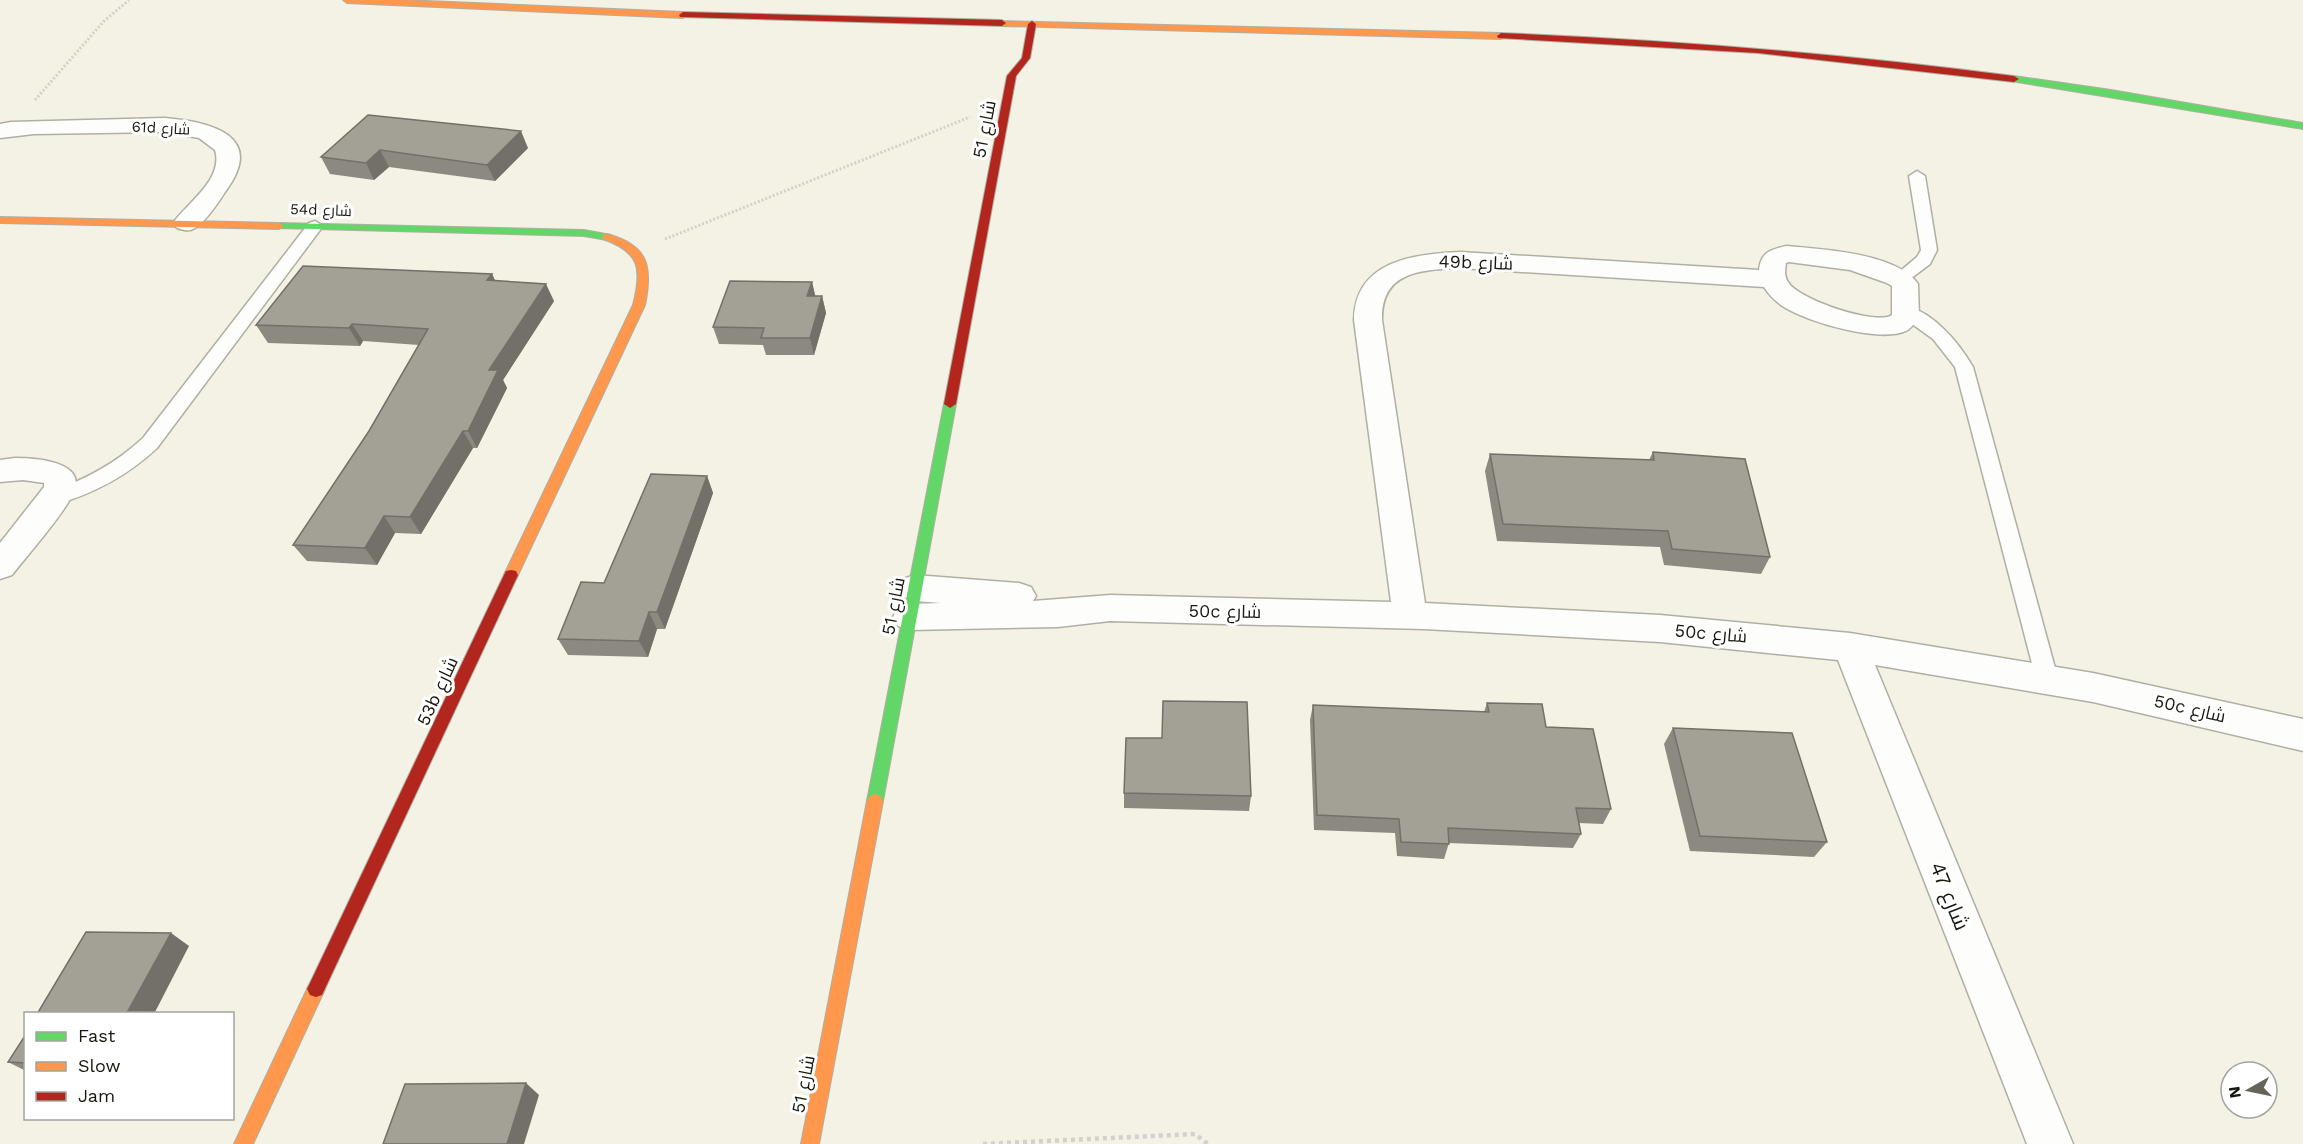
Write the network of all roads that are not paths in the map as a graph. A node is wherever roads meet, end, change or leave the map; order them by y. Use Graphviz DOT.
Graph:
graph roads {
  1 [pos="347,0"];
  2 [pos="1032,24"];
  3 [pos="1007,57"];
  4 [pos="1012,75"];
  5 [pos="2303,126"];
  6 [pos="4,130"];
  7 [pos="1917,176"];
  8 [pos="0,220"];
  9 [pos="186,223"];
  10 [pos="315,226"];
  11 [pos="637,251"];
  12 [pos="1900,278"];
  13 [pos="1772,279"];
  14 [pos="1907,312"];
  15 [pos="0,471"];
  16 [pos="54,498"];
  17 [pos="0,566"];
  18 [pos="912,602"];
  19 [pos="1410,615"];
  20 [pos="1850,647"];
  21 [pos="2047,679"];
  22 [pos="2303,735"];
  23 [pos="243,1144"];
  24 [pos="810,1144"];
  25 [pos="2050,1144"];
  1 -- 2 [label="street"];
  2 -- 4 [label="street, شارع 51"];
  2 -- 5 [label="street"];
  3 -- 4 [label="street, شارع 51"];
  4 -- 18 [label="street, شارع 51"];
  6 -- 9 [label="street, 61d شارع"];
  7 -- 12 [label="lane"];
  8 -- 9 [label="street, 54d شارع"];
  9 -- 10 [label="street, 54d شارع"];
  10 -- 11 [label="street, 54d شارع"];
  10 -- 16 [label="lane"];
  11 -- 23 [label="street, 53b شارع"];
  12 -- 13 [label="street"];
  12 -- 14 [label="street"];
  13 -- 14 [label="street"];
  13 -- 19 [label="street, 49b شارع"];
  14 -- 21 [label="lane"];
  15 -- 16 [label="street"];
  16 -- 17 [label="street"];
  18 -- 19 [label="street, 50c شارع"];
  18 -- 24 [label="street, شارع 51"];
  19 -- 20 [label="street, 50c شارع"];
  20 -- 21 [label="street, 50c شارع"];
  20 -- 25 [label="street, شارع 47"];
  21 -- 22 [label="street, 50c شارع"];
}
